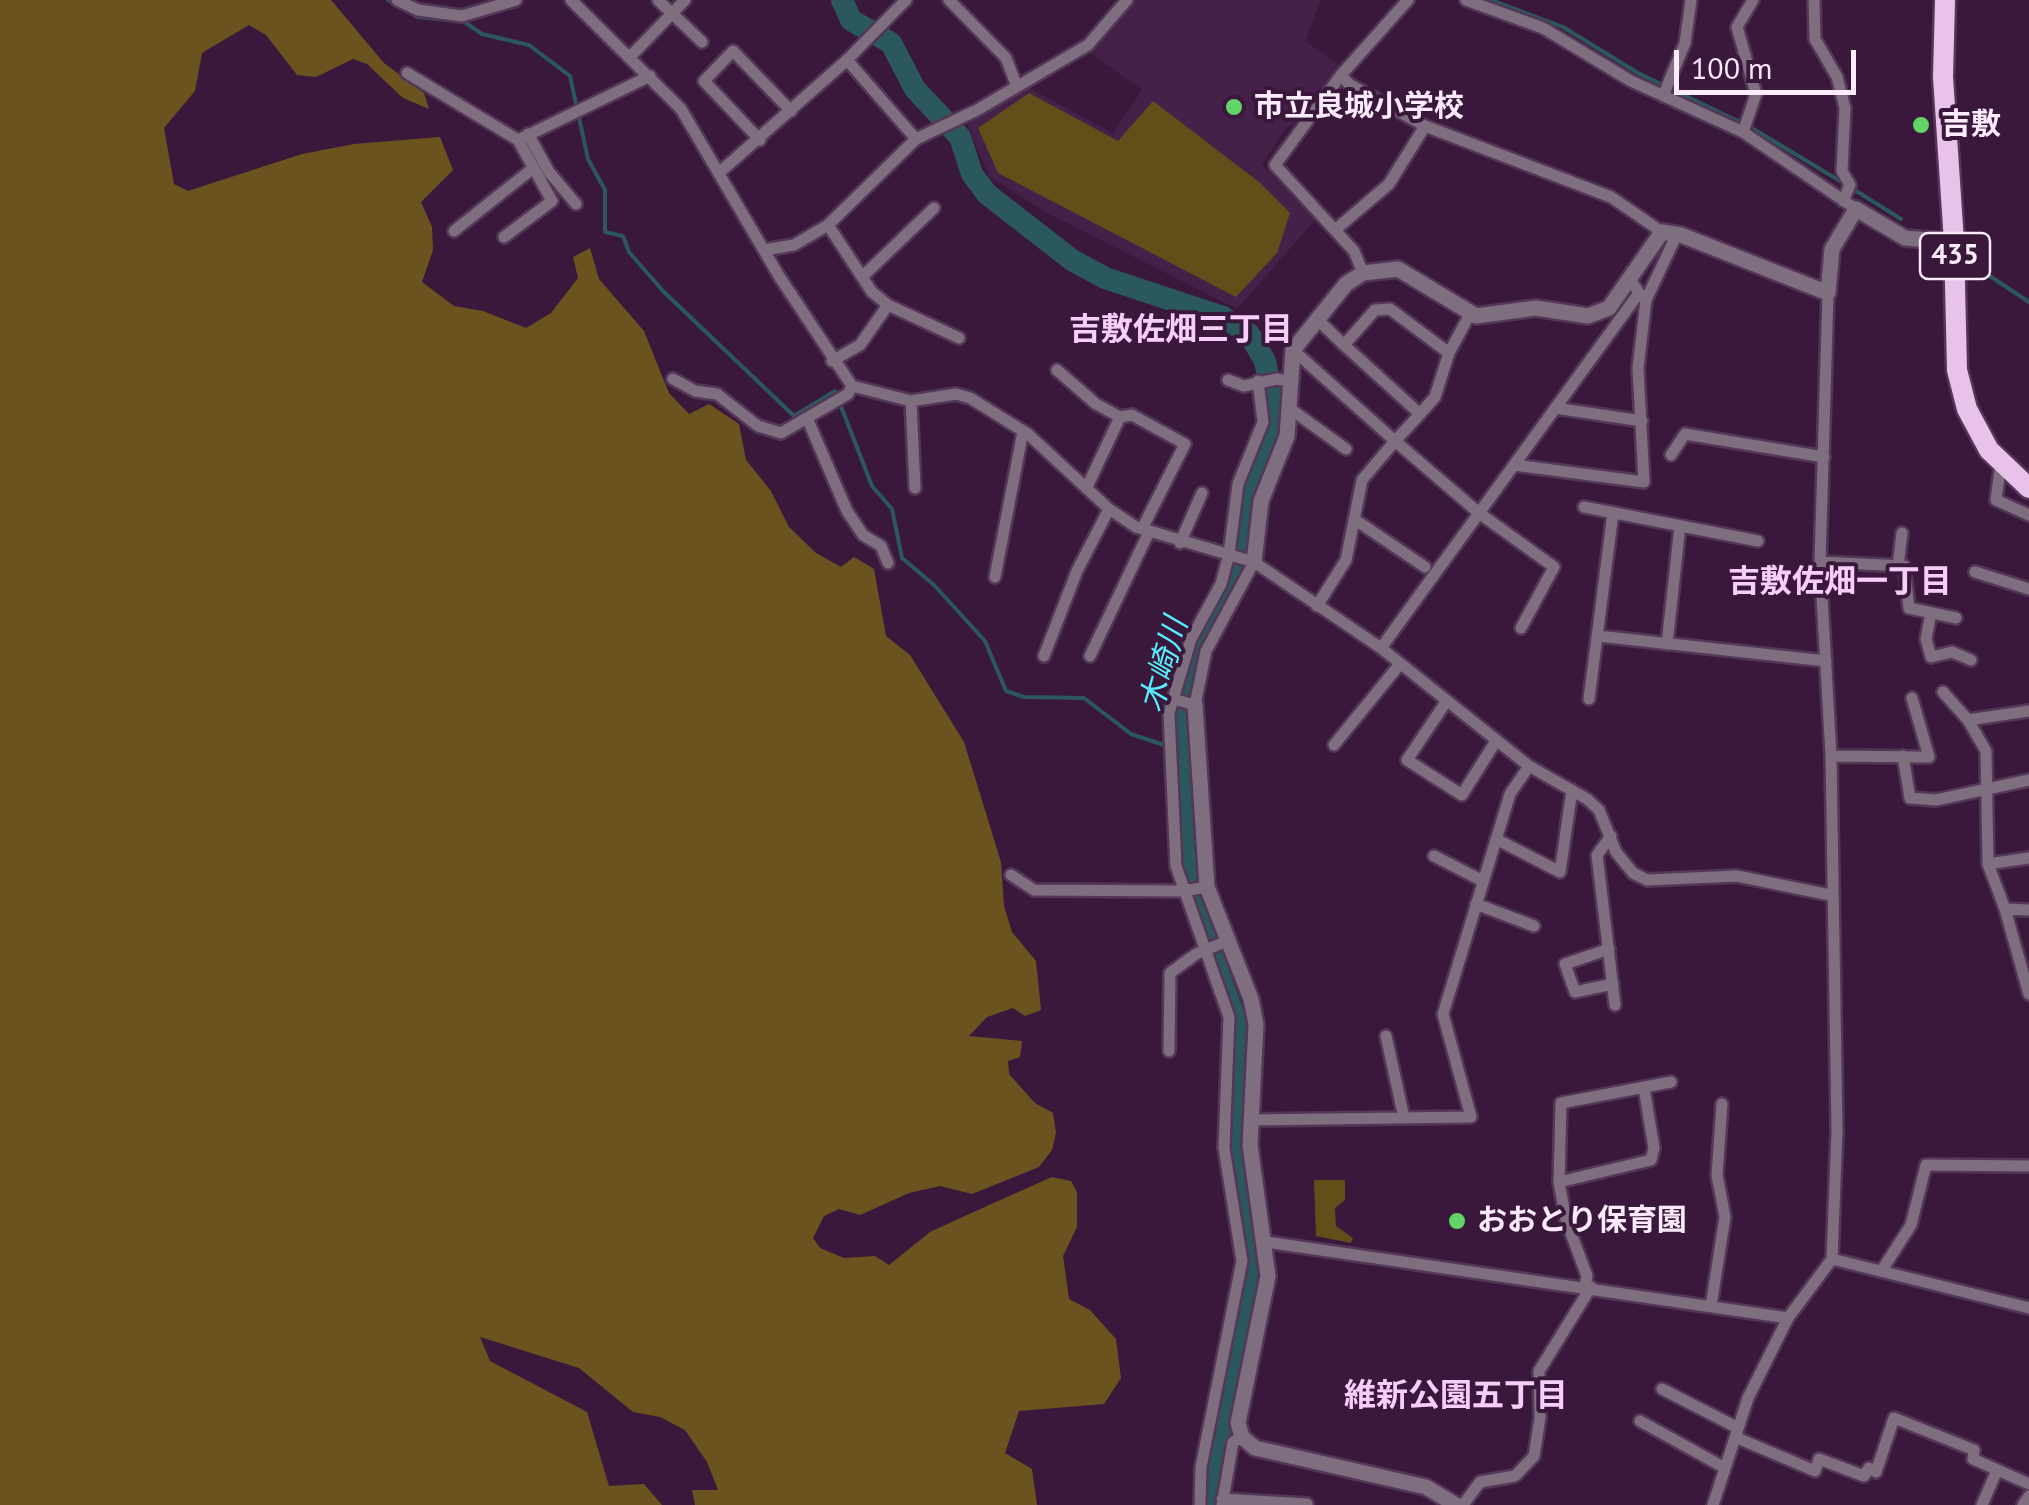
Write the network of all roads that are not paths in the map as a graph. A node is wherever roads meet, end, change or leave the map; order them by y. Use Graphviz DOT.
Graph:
graph roads {
  1 [pos="397,0"];
  2 [pos="516,0"];
  3 [pos="572,0"];
  4 [pos="658,0"];
  5 [pos="685,0"];
  6 [pos="906,0"];
  7 [pos="949,0"];
  8 [pos="1127,0"];
  9 [pos="1408,0"];
  10 [pos="1466,0"];
  11 [pos="1691,0"];
  12 [pos="1753,0"];
  13 [pos="1814,0"];
  14 [pos="1945,0"];
  15 [pos="672,13"];
  16 [pos="702,42"];
  17 [pos="630,57"];
  18 [pos="847,60"];
  19 [pos="407,73"];
  20 [pos="1342,75"];
  21 [pos="650,76"];
  22 [pos="1016,84"];
  23 [pos="1663,96"];
  24 [pos="792,111"];
  25 [pos="1425,126"];
  26 [pos="1744,132"];
  27 [pos="523,137"];
  28 [pos="916,139"];
  29 [pos="760,140"];
  30 [pos="532,169"];
  31 [pos="720,172"];
  32 [pos="576,204"];
  33 [pos="1849,205"];
  34 [pos="934,208"];
  35 [pos="828,224"];
  36 [pos="454,230"];
  37 [pos="1335,230"];
  38 [pos="1670,233"];
  39 [pos="504,237"];
  40 [pos="1954,242"];
  41 [pos="764,250"];
  42 [pos="1363,273"];
  43 [pos="862,277"];
  44 [pos="1638,290"];
  45 [pos="1828,293"];
  46 [pos="888,305"];
  47 [pos="1470,314"];
  48 [pos="1316,318"];
  49 [pos="959,338"];
  50 [pos="1344,345"];
  51 [pos="1292,350"];
  52 [pos="1449,353"];
  53 [pos="832,361"];
  54 [pos="1057,370"];
  55 [pos="674,380"];
  56 [pos="1228,380"];
  57 [pos="1258,381"];
  58 [pos="1288,381"];
  59 [pos="852,386"];
  60 [pos="911,401"];
  61 [pos="1289,408"];
  62 [pos="1555,408"];
  63 [pos="1420,414"];
  64 [pos="1120,417"];
  65 [pos="807,418"];
  66 [pos="1642,421"];
  67 [pos="1023,431"];
  68 [pos="1395,440"];
  69 [pos="1346,449"];
  70 [pos="1671,455"];
  71 [pos="1824,457"];
  72 [pos="2001,462"];
  73 [pos="1514,465"];
  74 [pos="915,488"];
  75 [pos="1086,488"];
  76 [pos="2029,488"];
  77 [pos="1202,494"];
  78 [pos="1584,507"];
  79 [pos="1109,509"];
  80 [pos="1479,512"];
  81 [pos="1613,512"];
  82 [pos="2029,515"];
  83 [pos="1357,520"];
  84 [pos="1680,526"];
  85 [pos="1145,530"];
  86 [pos="1902,533"];
  87 [pos="1758,540"];
  88 [pos="1180,543"];
  89 [pos="1229,554"];
  90 [pos="1254,562"];
  91 [pos="1820,562"];
  92 [pos="888,563"];
  93 [pos="1898,566"];
  94 [pos="1424,567"];
  95 [pos="1974,572"];
  96 [pos="995,577"];
  97 [pos="2029,589"];
  98 [pos="1317,606"];
  99 [pos="1931,613"];
  100 [pos="1956,618"];
  101 [pos="1521,628"];
  102 [pos="1598,636"];
  103 [pos="1666,644"];
  104 [pos="1381,648"];
  105 [pos="1044,656"];
  106 [pos="1090,656"];
  107 [pos="1972,660"];
  108 [pos="1826,661"];
  109 [pos="1400,664"];
  110 [pos="1943,692"];
  111 [pos="1589,698"];
  112 [pos="1912,698"];
  113 [pos="1172,699"];
  114 [pos="1446,702"];
  115 [pos="1195,705"];
  116 [pos="2029,711"];
  117 [pos="1968,720"];
  118 [pos="1496,741"];
  119 [pos="1334,745"];
  120 [pos="1831,756"];
  121 [pos="1903,756"];
  122 [pos="1529,766"];
  123 [pos="2029,780"];
  124 [pos="1201,789"];
  125 [pos="1174,790"];
  126 [pos="1572,790"];
  127 [pos="1984,790"];
  128 [pos="1611,836"];
  129 [pos="1496,839"];
  130 [pos="1434,856"];
  131 [pos="2029,858"];
  132 [pos="1988,864"];
  133 [pos="1011,876"];
  134 [pos="1483,880"];
  135 [pos="1207,887"];
  136 [pos="1182,891"];
  137 [pos="1830,896"];
  138 [pos="1476,904"];
  139 [pos="2005,909"];
  140 [pos="2029,910"];
  141 [pos="1534,926"];
  142 [pos="1227,941"];
  143 [pos="1609,949"];
  144 [pos="1203,953"];
  145 [pos="1613,984"];
  146 [pos="2029,994"];
  147 [pos="1615,1005"];
  148 [pos="1386,1036"];
  149 [pos="1169,1051"];
  150 [pos="1671,1082"];
  151 [pos="1644,1088"];
  152 [pos="1722,1104"];
  153 [pos="1404,1118"];
  154 [pos="1250,1120"];
  155 [pos="2029,1166"];
  156 [pos="1559,1182"];
  157 [pos="1266,1242"];
  158 [pos="1832,1258"];
  159 [pos="1882,1270"];
  160 [pos="1588,1287"];
  161 [pos="1711,1306"];
  162 [pos="2029,1308"];
  163 [pos="1788,1318"];
  164 [pos="1662,1389"];
  165 [pos="1640,1421"];
  166 [pos="1737,1432"];
  167 [pos="1242,1437"];
  168 [pos="1725,1468"];
  169 [pos="1998,1470"];
  170 [pos="2029,1484"];
  171 [pos="2029,1496"];
  172 [pos="1222,1502"];
  173 [pos="1307,1504"];
  174 [pos="1200,1505"];
  175 [pos="1460,1505"];
  176 [pos="1713,1505"];
  177 [pos="1982,1505"];
  178 [pos="2023,1505"];
  1 -- 2 [label="street"];
  3 -- 17 [label="street"];
  4 -- 15 [label="street"];
  5 -- 15 [label="street"];
  6 -- 18 [label="street"];
  7 -- 22 [label="street"];
  8 -- 22 [label="street"];
  9 -- 20 [label="street"];
  10 -- 23 [label="street"];
  11 -- 23 [label="street"];
  12 -- 26 [label="street"];
  13 -- 33 [label="street"];
  14 -- 40 [label="highway, 435"];
  15 -- 16 [label="street"];
  15 -- 17 [label="street"];
  17 -- 21 [label="street"];
  18 -- 24 [label="street"];
  18 -- 28 [label="street"];
  19 -- 27 [label="street"];
  20 -- 25 [label="street"];
  20 -- 37 [label="street"];
  21 -- 27 [label="street"];
  21 -- 31 [label="street"];
  22 -- 28 [label="street"];
  23 -- 26 [label="street"];
  24 -- 29 [label="street"];
  24 -- 29 [label="street"];
  25 -- 37 [label="street"];
  25 -- 38 [label="street"];
  26 -- 33 [label="street"];
  27 -- 30 [label="street"];
  27 -- 32 [label="street"];
  28 -- 35 [label="street"];
  29 -- 31 [label="street"];
  30 -- 36 [label="street"];
  30 -- 39 [label="street"];
  31 -- 41 [label="street"];
  33 -- 40 [label="street"];
  33 -- 45 [label="street"];
  34 -- 43 [label="street"];
  35 -- 41 [label="street"];
  35 -- 43 [label="street"];
  37 -- 42 [label="street"];
  38 -- 44 [label="street"];
  38 -- 44 [label="street"];
  38 -- 45 [label="street"];
  40 -- 72 [label="highway, 435"];
  41 -- 53 [label="street"];
  42 -- 47 [label="street"];
  42 -- 48 [label="street"];
  43 -- 46 [label="street"];
  44 -- 47 [label="street"];
  44 -- 62 [label="street"];
  44 -- 66 [label="street"];
  45 -- 71 [label="street"];
  46 -- 49 [label="street"];
  46 -- 53 [label="street"];
  47 -- 52 [label="street"];
  48 -- 50 [label="street"];
  48 -- 51 [label="street"];
  50 -- 52 [label="street"];
  50 -- 63 [label="street"];
  51 -- 58 [label="street"];
  51 -- 68 [label="street"];
  52 -- 63 [label="street"];
  53 -- 59 [label="street"];
  54 -- 64 [label="street"];
  55 -- 65 [label="street"];
  56 -- 57 [label="street"];
  57 -- 58 [label="street"];
  57 -- 89 [label="street"];
  58 -- 61 [label="street"];
  59 -- 60 [label="street"];
  59 -- 65 [label="street"];
  60 -- 67 [label="street"];
  60 -- 74 [label="street"];
  61 -- 69 [label="street"];
  61 -- 90 [label="street"];
  62 -- 66 [label="street"];
  62 -- 73 [label="street"];
  63 -- 68 [label="street"];
  64 -- 75 [label="street"];
  64 -- 85 [label="street"];
  65 -- 92 [label="street"];
  66 -- 73 [label="street"];
  67 -- 75 [label="street"];
  67 -- 96 [label="street"];
  68 -- 80 [label="street"];
  68 -- 83 [label="street"];
  70 -- 71 [label="street"];
  71 -- 91 [label="street"];
  72 -- 76 [label="highway, 435"];
  72 -- 82 [label="street"];
  73 -- 80 [label="street"];
  75 -- 79 [label="street"];
  77 -- 88 [label="street"];
  78 -- 81 [label="street"];
  79 -- 85 [label="street"];
  79 -- 105 [label="street"];
  80 -- 101 [label="street"];
  80 -- 104 [label="street"];
  81 -- 84 [label="street"];
  81 -- 102 [label="street"];
  83 -- 94 [label="street"];
  83 -- 98 [label="street"];
  84 -- 87 [label="street"];
  84 -- 103 [label="street"];
  85 -- 88 [label="street"];
  85 -- 106 [label="street"];
  86 -- 93 [label="street"];
  88 -- 89 [label="street"];
  89 -- 90 [label="street"];
  89 -- 113 [label="street"];
  90 -- 98 [label="street"];
  90 -- 115 [label="street"];
  91 -- 93 [label="street"];
  91 -- 108 [label="street"];
  93 -- 99 [label="street"];
  95 -- 97 [label="street"];
  98 -- 104 [label="street"];
  99 -- 100 [label="street"];
  99 -- 107 [label="street"];
  102 -- 103 [label="street"];
  102 -- 111 [label="street"];
  103 -- 108 [label="street"];
  104 -- 109 [label="street"];
  108 -- 120 [label="street"];
  109 -- 114 [label="street"];
  109 -- 119 [label="street"];
  110 -- 117 [label="street"];
  112 -- 121 [label="street"];
  113 -- 115 [label="street"];
  113 -- 125 [label="street"];
  114 -- 118 [label="street"];
  114 -- 118 [label="street"];
  115 -- 124 [label="street"];
  116 -- 117 [label="street"];
  117 -- 127 [label="street"];
  118 -- 122 [label="street"];
  120 -- 121 [label="street"];
  120 -- 137 [label="street"];
  121 -- 127 [label="street"];
  122 -- 126 [label="street"];
  122 -- 129 [label="street"];
  123 -- 127 [label="street"];
  124 -- 125 [label="street"];
  124 -- 135 [label="street"];
  125 -- 136 [label="street"];
  126 -- 128 [label="street"];
  126 -- 129 [label="street"];
  127 -- 132 [label="street"];
  128 -- 137 [label="street"];
  128 -- 143 [label="street"];
  129 -- 134 [label="street"];
  130 -- 134 [label="street"];
  131 -- 132 [label="street"];
  132 -- 139 [label="street"];
  133 -- 136 [label="street"];
  134 -- 138 [label="street"];
  135 -- 136 [label="street"];
  135 -- 142 [label="street"];
  136 -- 144 [label="street"];
  137 -- 158 [label="street"];
  138 -- 141 [label="street"];
  138 -- 153 [label="street"];
  139 -- 140 [label="street"];
  139 -- 146 [label="street"];
  142 -- 144 [label="street"];
  142 -- 154 [label="street"];
  143 -- 145 [label="street"];
  143 -- 145 [label="street"];
  144 -- 149 [label="street"];
  144 -- 174 [label="street"];
  145 -- 147 [label="street"];
  148 -- 153 [label="street"];
  150 -- 151 [label="street"];
  151 -- 156 [label="street"];
  151 -- 156 [label="street"];
  152 -- 161 [label="street"];
  153 -- 154 [label="street"];
  154 -- 157 [label="street"];
  155 -- 159 [label="street"];
  156 -- 160 [label="street"];
  157 -- 160 [label="street"];
  157 -- 167 [label="street"];
  158 -- 159 [label="street"];
  158 -- 163 [label="street"];
  159 -- 162 [label="street"];
  160 -- 161 [label="street"];
  160 -- 175 [label="street"];
  161 -- 163 [label="street"];
  163 -- 166 [label="street"];
  164 -- 166 [label="street"];
  165 -- 168 [label="street"];
  166 -- 168 [label="street"];
  166 -- 169 [label="street"];
  167 -- 172 [label="street"];
  167 -- 175 [label="street"];
  168 -- 176 [label="street"];
  169 -- 170 [label="street"];
  169 -- 177 [label="street"];
  171 -- 178 [label="street"];
  172 -- 173 [label="street"];
}
